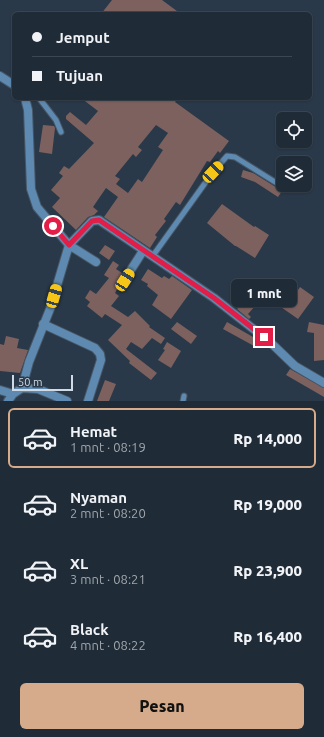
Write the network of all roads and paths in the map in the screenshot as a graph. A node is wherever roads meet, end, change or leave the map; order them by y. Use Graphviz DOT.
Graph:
graph roads {
  1 [pos="0,76"];
  2 [pos="12,84"];
  3 [pos="26,100"];
  4 [pos="41,100"];
  5 [pos="61,132"];
  6 [pos="275,182"];
  7 [pos="69,245"];
  8 [pos="143,252"];
  9 [pos="152,257"];
  10 [pos="96,262"];
  11 [pos="125,280"];
  12 [pos="43,324"];
  13 [pos="324,383"];
  14 [pos="22,388"];
  15 [pos="0,390"];
  16 [pos="13,394"];
  17 [pos="8,401"];
  18 [pos="67,401"];
  19 [pos="88,401"];
  1 -- 2 [label="street"];
  3 -- 7 [label="street"];
  4 -- 5 [label="lane"];
  6 -- 9 [label="lane"];
  7 -- 8 [label="street"];
  7 -- 10 [label="street"];
  7 -- 12 [label="street"];
  8 -- 9 [label="street"];
  8 -- 11 [label="street"];
  9 -- 13 [label="street"];
  12 -- 14 [label="street"];
  12 -- 19 [label="street"];
  14 -- 16 [label="street"];
  14 -- 18 [label="street"];
  15 -- 16 [label="street"];
  16 -- 17 [label="street"];
}
